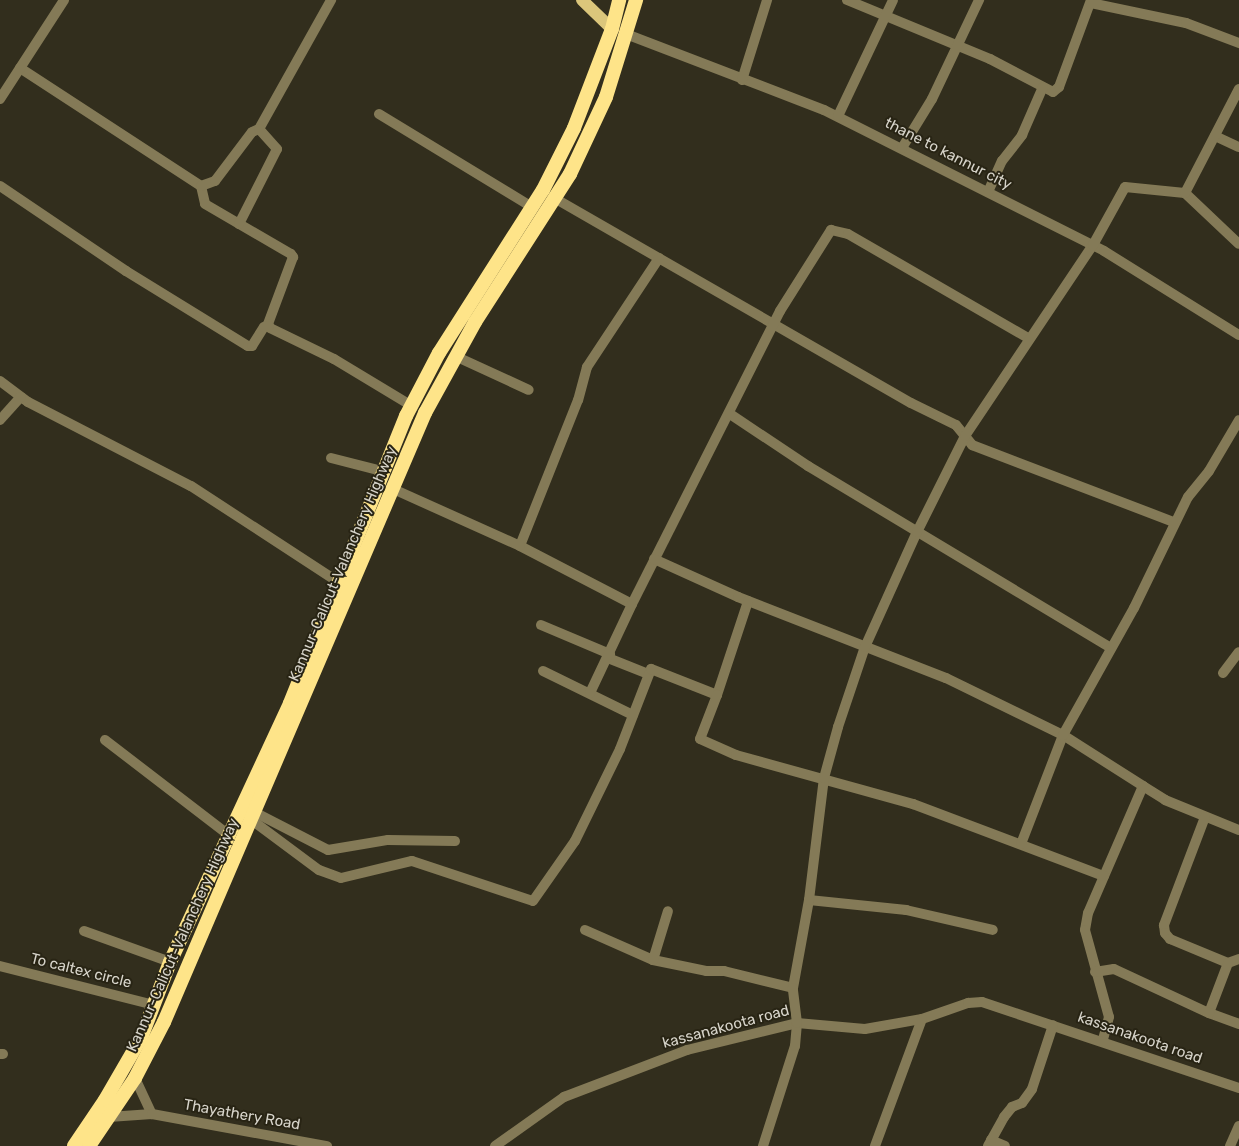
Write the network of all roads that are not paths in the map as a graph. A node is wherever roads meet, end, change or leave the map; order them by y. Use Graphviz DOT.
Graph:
graph roads {
  1 [pos="64,0"];
  2 [pos="332,0"];
  3 [pos="582,0"];
  4 [pos="619,0"];
  5 [pos="636,0"];
  6 [pos="767,0"];
  7 [pos="847,0"];
  8 [pos="893,0"];
  9 [pos="979,0"];
  10 [pos="1091,1"];
  11 [pos="886,16"];
  12 [pos="612,29"];
  13 [pos="626,34"];
  14 [pos="1239,43"];
  15 [pos="958,45"];
  16 [pos="20,68"];
  17 [pos="742,80"];
  18 [pos="1043,87"];
  19 [pos="1239,89"];
  20 [pos="0,99"];
  21 [pos="379,114"];
  22 [pos="838,116"];
  23 [pos="259,129"];
  24 [pos="1215,136"];
  25 [pos="1239,147"];
  26 [pos="902,148"];
  27 [pos="0,186"];
  28 [pos="202,186"];
  29 [pos="988,192"];
  30 [pos="1185,193"];
  31 [pos="556,199"];
  32 [pos="532,208"];
  33 [pos="239,224"];
  34 [pos="1239,244"];
  35 [pos="1093,245"];
  36 [pos="659,258"];
  37 [pos="773,324"];
  38 [pos="269,326"];
  39 [pos="1239,335"];
  40 [pos="1028,338"];
  41 [pos="455,356"];
  42 [pos="0,381"];
  43 [pos="529,390"];
  44 [pos="21,397"];
  45 [pos="412,406"];
  46 [pos="730,414"];
  47 [pos="0,420"];
  48 [pos="1239,420"];
  49 [pos="965,436"];
  50 [pos="331,458"];
  51 [pos="382,471"];
  52 [pos="391,488"];
  53 [pos="1174,522"];
  54 [pos="917,532"];
  55 [pos="520,546"];
  56 [pos="654,559"];
  57 [pos="340,583"];
  58 [pos="748,600"];
  59 [pos="632,604"];
  60 [pos="542,626"];
  61 [pos="866,647"];
  62 [pos="1112,648"];
  63 [pos="1239,652"];
  64 [pos="609,656"];
  65 [pos="543,671"];
  66 [pos="1223,673"];
  67 [pos="648,674"];
  68 [pos="590,693"];
  69 [pos="716,695"];
  70 [pos="633,715"];
  71 [pos="1063,735"];
  72 [pos="105,740"];
  73 [pos="824,778"];
  74 [pos="1143,786"];
  75 [pos="254,817"];
  76 [pos="1205,817"];
  77 [pos="1239,830"];
  78 [pos="230,836"];
  79 [pos="454,841"];
  80 [pos="1021,844"];
  81 [pos="1104,876"];
  82 [pos="810,900"];
  83 [pos="668,911"];
  84 [pos="585,930"];
  85 [pos="994,930"];
  86 [pos="84,931"];
  87 [pos="653,960"];
  88 [pos="1239,960"];
  89 [pos="170,962"];
  90 [pos="1228,962"];
  91 [pos="0,966"];
  92 [pos="1095,972"];
  93 [pos="793,988"];
  94 [pos="154,1005"];
  95 [pos="1209,1012"];
  96 [pos="922,1019"];
  97 [pos="797,1023"];
  98 [pos="1239,1024"];
  99 [pos="1053,1025"];
  100 [pos="1103,1040"];
  101 [pos="129,1074"];
  102 [pos="1239,1088"];
  103 [pos="152,1114"];
  104 [pos="109,1117"];
  105 [pos="1239,1126"];
  106 [pos="989,1143"];
  107 [pos="74,1146"];
  108 [pos="89,1146"];
  109 [pos="327,1146"];
  110 [pos="495,1146"];
  111 [pos="763,1146"];
  112 [pos="875,1146"];
  113 [pos="1005,1146"];
  114 [pos="1230,1146"];
  1 -- 16 [label="street"];
  2 -- 23 [label="street"];
  3 -- 12 [label="main road"];
  4 -- 12 [label="highway, Kannur-Calicut-Valanchery Highway"];
  5 -- 13 [label="highway, Kannur-Calicut-Valanchery Highway"];
  6 -- 17 [label="street"];
  7 -- 11 [label="street"];
  8 -- 11 [label="street"];
  9 -- 15 [label="street"];
  10 -- 14 [label="street"];
  10 -- 18 [label="street"];
  11 -- 15 [label="street"];
  11 -- 22 [label="street"];
  12 -- 13 [label="highway"];
  12 -- 32 [label="highway, Kannur-Calicut-Valanchery Highway"];
  13 -- 17 [label="street, thane to kannur city"];
  13 -- 31 [label="highway, Kannur-Calicut-Valanchery Highway"];
  15 -- 18 [label="street"];
  15 -- 26 [label="street"];
  16 -- 20 [label="street"];
  16 -- 28 [label="street"];
  17 -- 22 [label="street, thane to kannur city"];
  18 -- 29 [label="street"];
  19 -- 24 [label="street"];
  21 -- 32 [label="street"];
  22 -- 26 [label="street, thane to kannur city"];
  23 -- 28 [label="street"];
  23 -- 33 [label="street"];
  24 -- 25 [label="street"];
  24 -- 30 [label="street"];
  26 -- 29 [label="street, thane to kannur city"];
  27 -- 38 [label="street"];
  28 -- 33 [label="street"];
  29 -- 35 [label="street, thane to kannur city"];
  30 -- 34 [label="street"];
  30 -- 35 [label="street"];
  31 -- 36 [label="street"];
  31 -- 41 [label="highway, Kannur-Calicut-Valanchery Highway"];
  32 -- 45 [label="highway, Kannur-Calicut-Valanchery Highway"];
  33 -- 38 [label="street"];
  35 -- 39 [label="street, thane to kannur city"];
  35 -- 40 [label="street"];
  36 -- 37 [label="street"];
  36 -- 55 [label="street"];
  37 -- 40 [label="street"];
  37 -- 46 [label="street"];
  37 -- 49 [label="street"];
  38 -- 45 [label="street"];
  40 -- 49 [label="street"];
  41 -- 43 [label="street"];
  41 -- 52 [label="highway, Kannur-Calicut-Valanchery Highway"];
  42 -- 44 [label="street"];
  44 -- 47 [label="street"];
  44 -- 57 [label="street"];
  45 -- 51 [label="highway, Kannur-Calicut-Valanchery Highway"];
  46 -- 54 [label="street"];
  46 -- 56 [label="street"];
  48 -- 53 [label="street"];
  49 -- 53 [label="street"];
  49 -- 54 [label="street"];
  50 -- 51 [label="street"];
  51 -- 57 [label="highway, Kannur-Calicut-Valanchery Highway"];
  52 -- 55 [label="street"];
  52 -- 75 [label="highway, Kannur-Calicut-Valanchery Highway"];
  53 -- 62 [label="street"];
  54 -- 61 [label="street"];
  54 -- 62 [label="street"];
  55 -- 59 [label="street"];
  56 -- 58 [label="street"];
  56 -- 59 [label="street"];
  57 -- 78 [label="highway, Kannur-Calicut-Valanchery Highway"];
  58 -- 61 [label="street"];
  58 -- 69 [label="street"];
  59 -- 64 [label="street"];
  60 -- 64 [label="street"];
  61 -- 71 [label="street"];
  61 -- 73 [label="street"];
  62 -- 71 [label="street"];
  63 -- 66 [label="street"];
  64 -- 67 [label="street"];
  64 -- 68 [label="street"];
  65 -- 68 [label="street"];
  67 -- 69 [label="street"];
  67 -- 70 [label="street"];
  68 -- 70 [label="street"];
  69 -- 73 [label="street"];
  70 -- 75 [label="street"];
  71 -- 74 [label="street"];
  71 -- 80 [label="street"];
  72 -- 78 [label="street"];
  73 -- 80 [label="street"];
  73 -- 82 [label="street"];
  74 -- 76 [label="street"];
  74 -- 81 [label="street"];
  75 -- 79 [label="street"];
  75 -- 101 [label="highway, Kannur-Calicut-Valanchery Highway"];
  76 -- 77 [label="street"];
  76 -- 90 [label="street"];
  78 -- 89 [label="highway, Kannur-Calicut-Valanchery Highway"];
  80 -- 81 [label="street"];
  81 -- 92 [label="street"];
  82 -- 85 [label="street"];
  82 -- 93 [label="street"];
  83 -- 87 [label="street"];
  84 -- 87 [label="street"];
  86 -- 89 [label="street"];
  87 -- 93 [label="street"];
  88 -- 90 [label="street"];
  89 -- 94 [label="highway, Kannur-Calicut-Valanchery Highway"];
  90 -- 95 [label="street"];
  91 -- 94 [label="street, To caltex circle"];
  92 -- 95 [label="street"];
  92 -- 100 [label="street"];
  93 -- 97 [label="street"];
  94 -- 101 [label="highway, Kannur-Calicut-Valanchery Highway"];
  95 -- 98 [label="street"];
  96 -- 97 [label="street, kassanakoota road"];
  96 -- 99 [label="street, kassanakoota road"];
  96 -- 112 [label="street"];
  97 -- 110 [label="street, kassanakoota road"];
  97 -- 111 [label="street"];
  99 -- 100 [label="street, kassanakoota road"];
  99 -- 106 [label="street"];
  100 -- 102 [label="street, kassanakoota road"];
  101 -- 103 [label="street"];
  101 -- 104 [label="highway, Kannur-Calicut-Valanchery Highway"];
  101 -- 107 [label="highway, Kannur-Calicut-Valanchery Highway"];
  103 -- 104 [label="street, Thayathery Road"];
  103 -- 109 [label="street, Thayathery Road"];
  104 -- 108 [label="highway, Kannur-Calicut-Valanchery Highway"];
  105 -- 114 [label="street"];
  106 -- 113 [label="street"];
}
